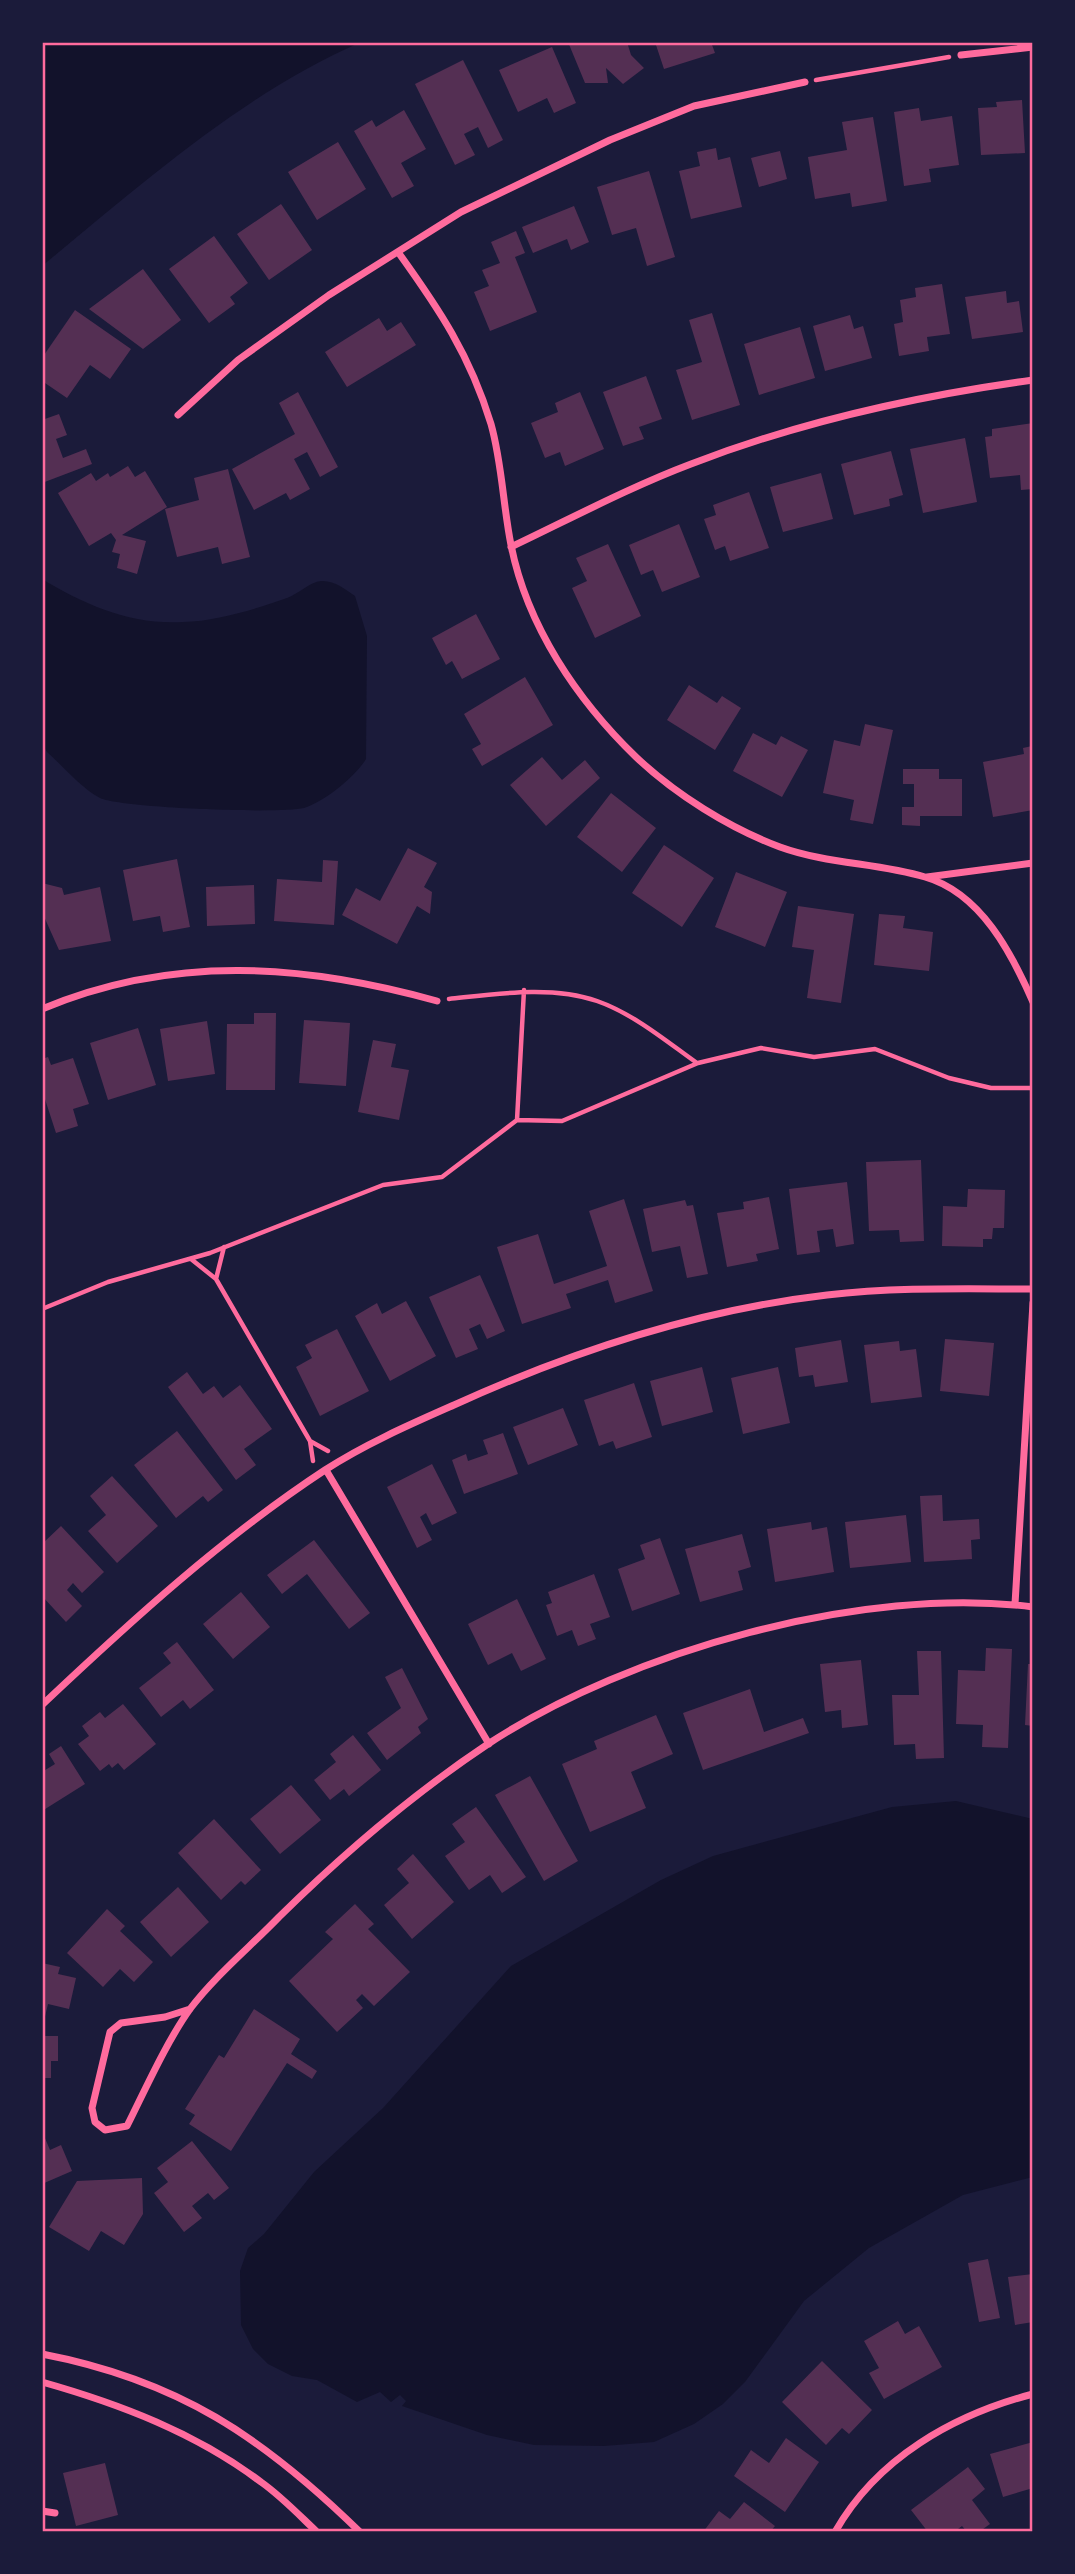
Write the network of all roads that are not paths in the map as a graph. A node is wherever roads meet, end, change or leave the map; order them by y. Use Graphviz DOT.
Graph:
graph roads {
  1 [pos="1033,47"];
  2 [pos="961,55"];
  3 [pos="805,82"];
  4 [pos="398,252"];
  5 [pos="1033,380"];
  6 [pos="178,415"];
  7 [pos="511,547"];
  8 [pos="1033,863"];
  9 [pos="927,877"];
  10 [pos="1033,994"];
  11 [pos="437,1001"];
  12 [pos="1033,1003"];
  13 [pos="42,1009"];
  14 [pos="1033,1289"];
  15 [pos="1033,1303"];
  16 [pos="326,1470"];
  17 [pos="1015,1604"];
  18 [pos="1033,1606"];
  19 [pos="42,1705"];
  20 [pos="489,1744"];
  21 [pos="190,2009"];
  22 [pos="42,2354"];
  23 [pos="42,2382"];
  24 [pos="1033,2393"];
  25 [pos="42,2511"];
  26 [pos="55,2513"];
  27 [pos="317,2532"];
  28 [pos="360,2532"];
  29 [pos="835,2532"];
  1 -- 2 [label="street"];
  3 -- 4 [label="street"];
  4 -- 6 [label="street"];
  4 -- 7 [label="street"];
  5 -- 7 [label="street"];
  7 -- 9 [label="street"];
  8 -- 9 [label="street"];
  9 -- 12 [label="street"];
  10 -- 12 [label="street"];
  11 -- 13 [label="street"];
  14 -- 16 [label="street"];
  15 -- 17 [label="street"];
  16 -- 19 [label="street"];
  16 -- 20 [label="street"];
  17 -- 18 [label="street"];
  17 -- 20 [label="street"];
  20 -- 21 [label="street"];
  21 -- 21 [label="street"];
  22 -- 28 [label="street"];
  23 -- 27 [label="street"];
  24 -- 29 [label="street"];
  25 -- 26 [label="street"];
}
